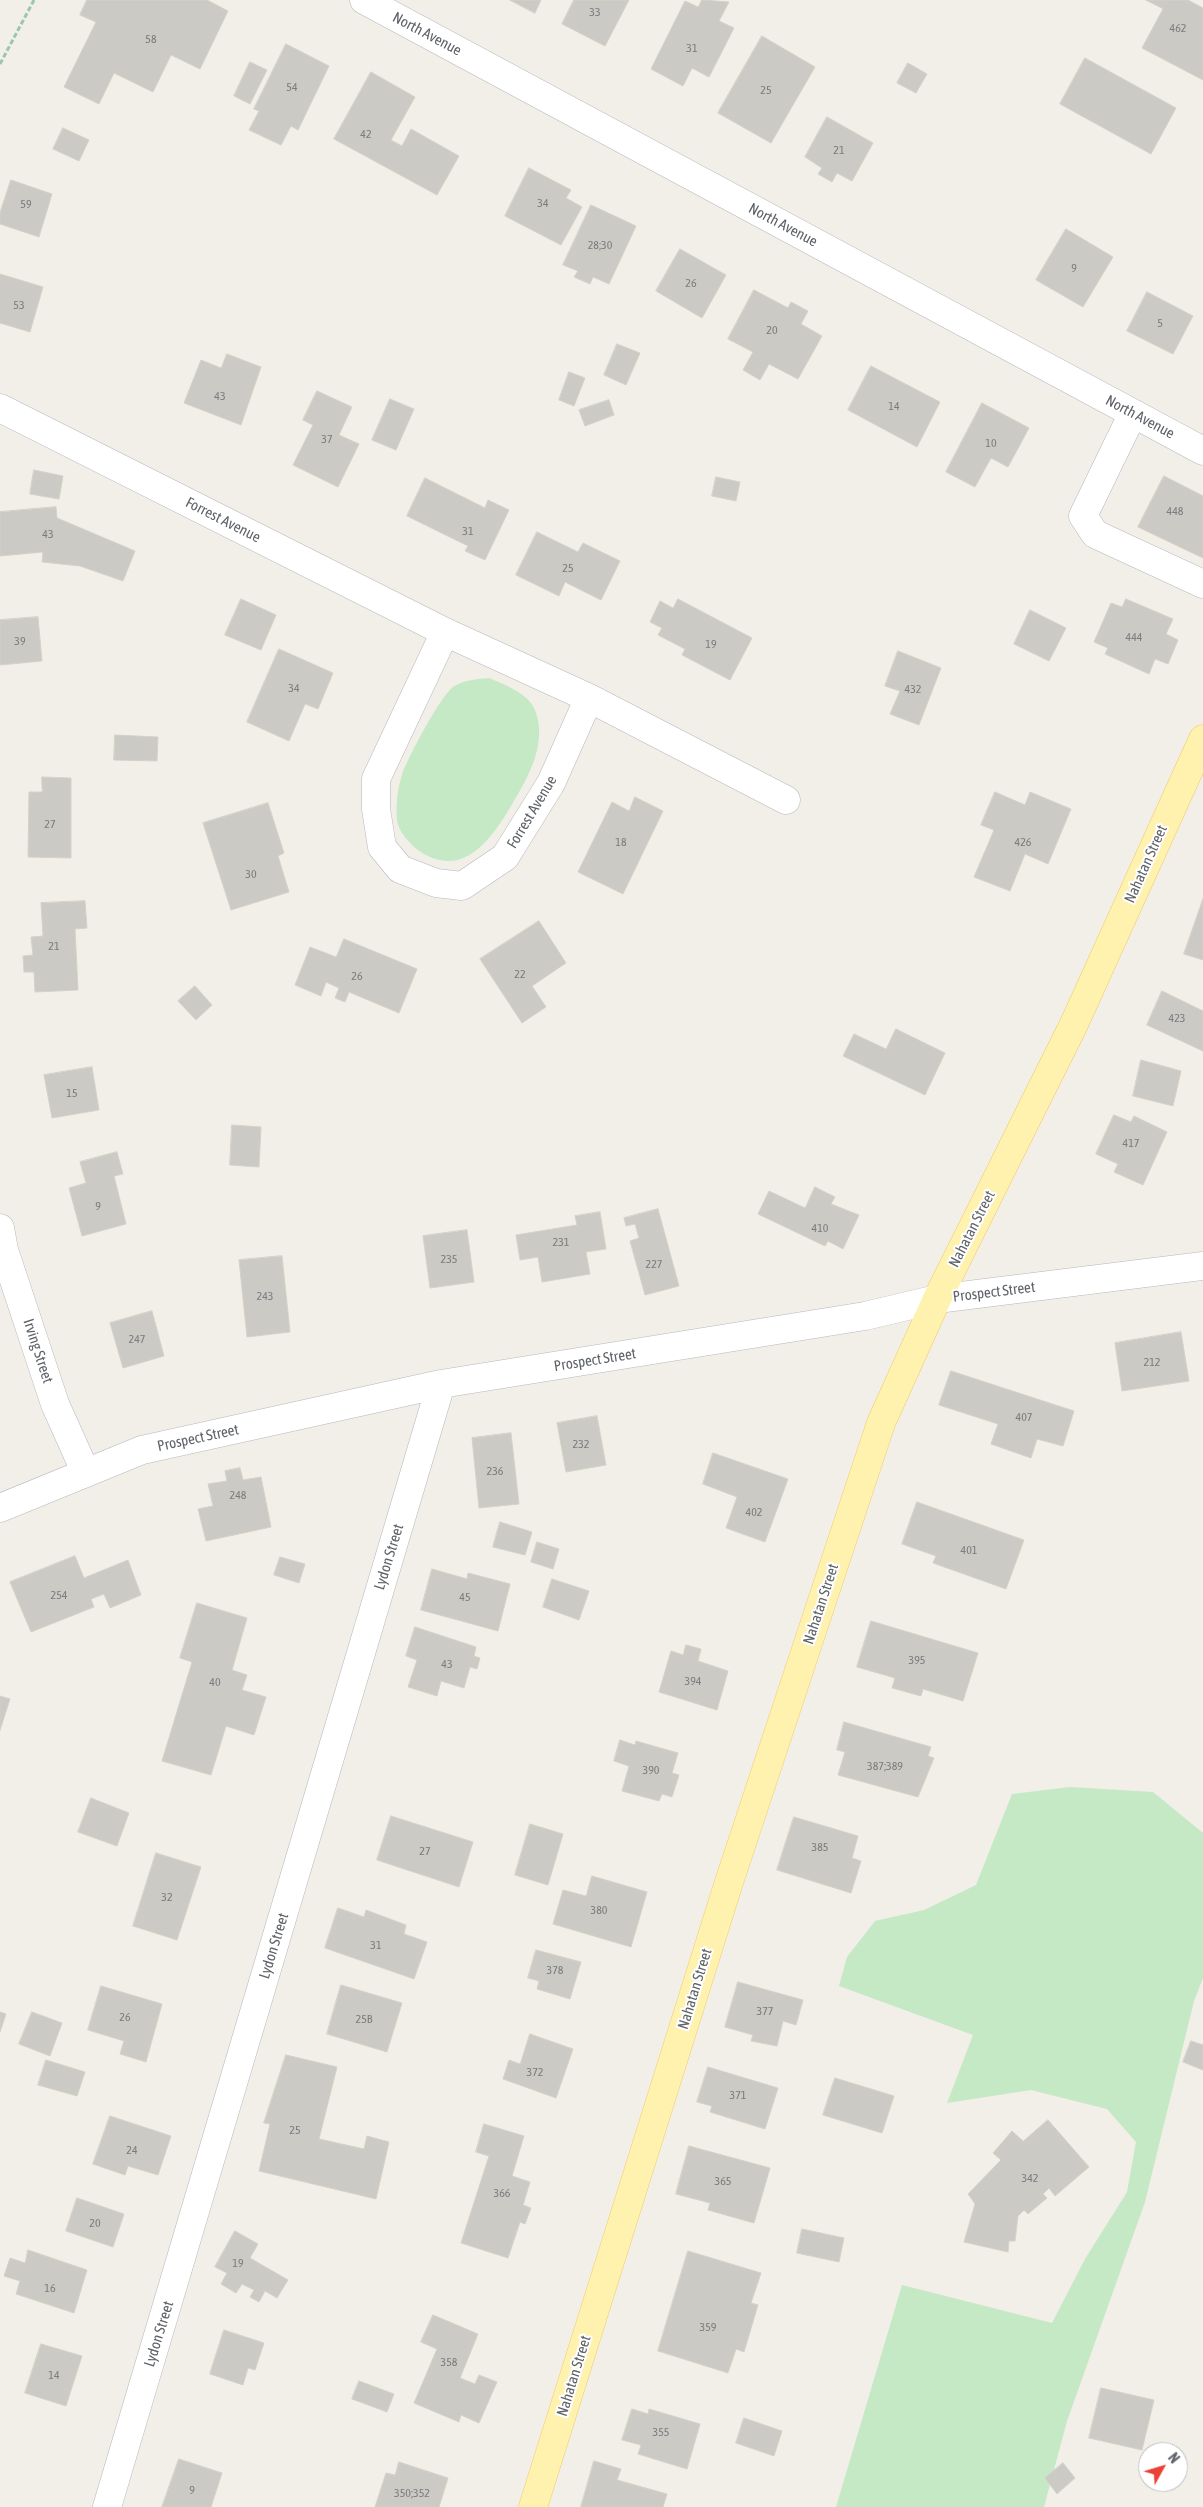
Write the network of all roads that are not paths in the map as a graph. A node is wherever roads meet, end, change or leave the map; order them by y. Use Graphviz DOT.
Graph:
graph roads {
  1 [pos="364,0"];
  2 [pos="0,408"];
  3 [pos="1133,414"];
  4 [pos="1203,451"];
  5 [pos="1203,584"];
  6 [pos="445,632"];
  7 [pos="589,698"];
  8 [pos="1203,739"];
  9 [pos="786,800"];
  10 [pos="0,1228"];
  11 [pos="1203,1266"];
  12 [pos="937,1299"];
  13 [pos="440,1384"];
  14 [pos="85,1471"];
  15 [pos="0,1508"];
  16 [pos="107,2507"];
  17 [pos="533,2507"];
  1 -- 3 [label="street, North Avenue"];
  2 -- 6 [label="street, Forrest Avenue"];
  3 -- 4 [label="street, North Avenue"];
  3 -- 5 [label="street"];
  6 -- 7 [label="street, Forrest Avenue"];
  6 -- 7 [label="street, Forrest Avenue"];
  7 -- 9 [label="street, Forrest Avenue"];
  8 -- 12 [label="main road, Nahatan Street"];
  10 -- 14 [label="street, Irving Street"];
  11 -- 12 [label="street, Prospect Street"];
  12 -- 13 [label="street, Prospect Street"];
  12 -- 17 [label="main road, Nahatan Street"];
  13 -- 14 [label="street, Prospect Street"];
  13 -- 16 [label="street, Lydon Street"];
  14 -- 15 [label="street, Prospect Street"];
}
